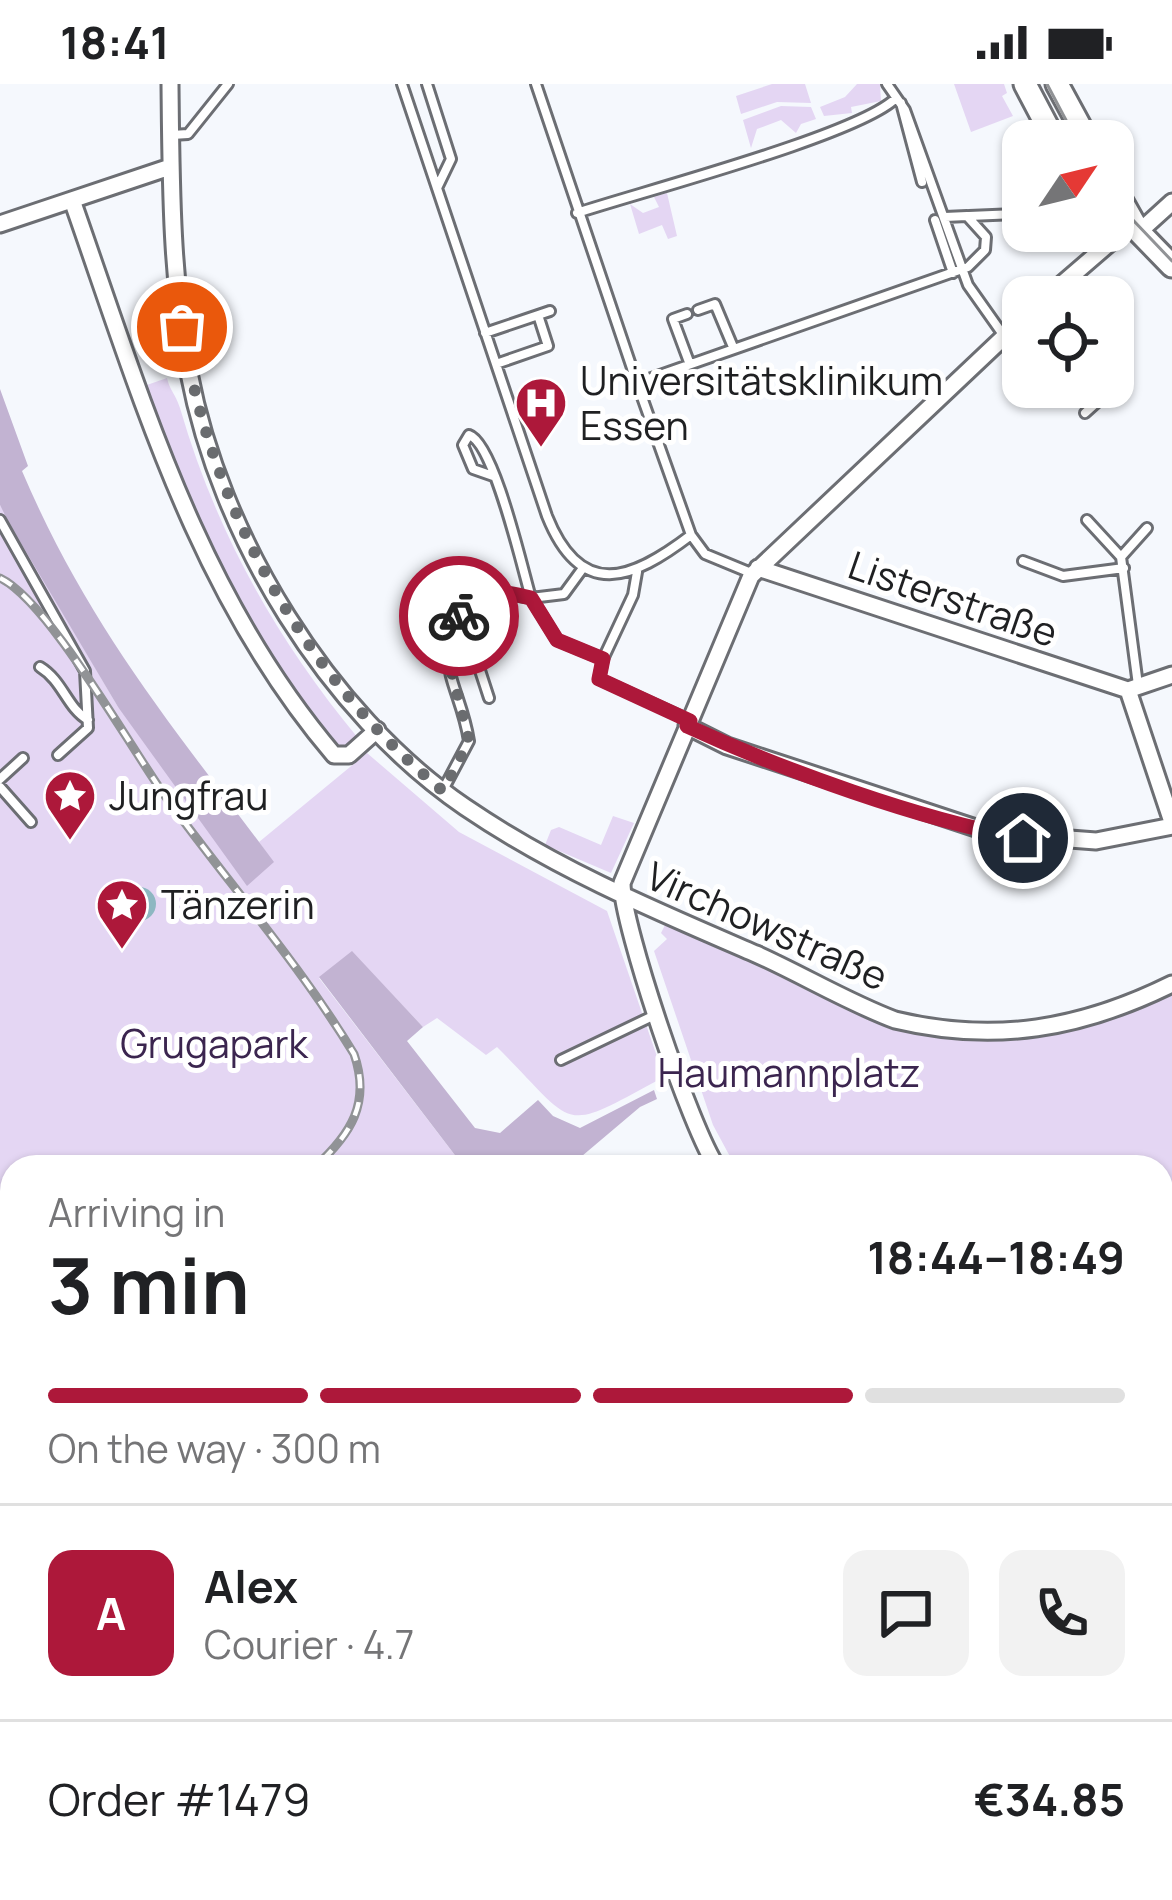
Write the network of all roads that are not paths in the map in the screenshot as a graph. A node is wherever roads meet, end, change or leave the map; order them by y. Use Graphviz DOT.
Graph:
graph roads {
  1 [pos="170,84"];
  2 [pos="228,84"];
  3 [pos="402,84"];
  4 [pos="427,84"];
  5 [pos="536,84"];
  6 [pos="887,84"];
  7 [pos="1025,84"];
  8 [pos="1057,84"];
  9 [pos="899,101"];
  10 [pos="1044,120"];
  11 [pos="1077,120"];
  12 [pos="171,135"];
  13 [pos="170,167"];
  14 [pos="922,182"];
  15 [pos="436,189"];
  16 [pos="72,200"];
  17 [pos="1172,202"];
  18 [pos="577,213"];
  19 [pos="1002,215"];
  20 [pos="967,216"];
  21 [pos="940,219"];
  22 [pos="0,224"];
  23 [pos="1134,224"];
  24 [pos="1134,230"];
  25 [pos="1101,252"];
  26 [pos="1172,266"];
  27 [pos="958,271"];
  28 [pos="1073,276"];
  29 [pos="698,310"];
  30 [pos="550,311"];
  31 [pos="686,314"];
  32 [pos="538,316"];
  33 [pos="485,333"];
  34 [pos="1002,333"];
  35 [pos="1002,338"];
  36 [pos="733,347"];
  37 [pos="689,362"];
  38 [pos="496,364"];
  39 [pos="637,382"];
  40 [pos="1090,408"];
  41 [pos="1084,413"];
  42 [pos="493,476"];
  43 [pos="0,520"];
  44 [pos="1087,520"];
  45 [pos="1147,528"];
  46 [pos="691,535"];
  47 [pos="1121,557"];
  48 [pos="1023,561"];
  49 [pos="584,568"];
  50 [pos="1124,568"];
  51 [pos="755,571"];
  52 [pos="638,572"];
  53 [pos="531,598"];
  54 [pos="468,604"];
  55 [pos="603,659"];
  56 [pos="40,667"];
  57 [pos="1172,675"];
  58 [pos="1133,688"];
  59 [pos="489,698"];
  60 [pos="88,720"];
  61 [pos="689,723"];
  62 [pos="377,730"];
  63 [pos="58,755"];
  64 [pos="23,758"];
  65 [pos="0,783"];
  66 [pos="443,791"];
  67 [pos="31,822"];
  68 [pos="1172,824"];
  69 [pos="622,896"];
  70 [pos="1172,984"];
  71 [pos="659,1013"];
  72 [pos="562,1060"];
  73 [pos="709,1155"];
  1 -- 12 [label="street, Virchowstraße"];
  2 -- 12 [label="lane"];
  3 -- 15 [label="lane"];
  4 -- 15 [label="lane"];
  5 -- 18 [label="lane"];
  6 -- 9 [label="lane"];
  7 -- 10 [label="main road"];
  8 -- 11 [label="main road"];
  9 -- 14 [label="lane"];
  9 -- 18 [label="lane"];
  9 -- 21 [label="lane"];
  12 -- 13 [label="street, Virchowstraße"];
  13 -- 16 [label="street"];
  13 -- 62 [label="street, Virchowstraße"];
  15 -- 33 [label="lane"];
  16 -- 22 [label="street"];
  16 -- 62 [label="street"];
  17 -- 23 [label="street"];
  18 -- 39 [label="lane"];
  19 -- 20 [label="lane"];
  20 -- 21 [label="lane"];
  20 -- 27 [label="lane"];
  21 -- 27 [label="lane"];
  24 -- 26 [label="main road"];
  25 -- 28 [label="street"];
  27 -- 34 [label="lane"];
  27 -- 36 [label="lane"];
  29 -- 36 [label="lane"];
  30 -- 32 [label="lane"];
  31 -- 37 [label="lane"];
  32 -- 33 [label="lane"];
  32 -- 38 [label="lane"];
  33 -- 38 [label="lane"];
  35 -- 51 [label="street"];
  36 -- 37 [label="lane"];
  37 -- 39 [label="lane"];
  38 -- 49 [label="lane"];
  39 -- 46 [label="lane"];
  40 -- 41 [label="lane"];
  42 -- 42 [label="lane"];
  42 -- 53 [label="lane"];
  43 -- 60 [label="lane"];
  44 -- 47 [label="lane"];
  45 -- 47 [label="lane"];
  46 -- 51 [label="lane"];
  46 -- 52 [label="lane"];
  47 -- 50 [label="lane"];
  48 -- 50 [label="lane"];
  49 -- 52 [label="lane"];
  49 -- 53 [label="lane"];
  50 -- 58 [label="lane"];
  51 -- 58 [label="street, Listerstraße"];
  51 -- 61 [label="street"];
  52 -- 55 [label="lane"];
  53 -- 54 [label="lane"];
  53 -- 55 [label="lane"];
  54 -- 59 [label="lane"];
  54 -- 66 [label="lane"];
  55 -- 61 [label="lane"];
  56 -- 60 [label="lane"];
  57 -- 58 [label="street"];
  58 -- 68 [label="street"];
  60 -- 63 [label="lane"];
  61 -- 68 [label="street"];
  61 -- 69 [label="street"];
  62 -- 66 [label="street, Virchowstraße"];
  64 -- 65 [label="lane"];
  65 -- 67 [label="lane"];
  66 -- 69 [label="street, Virchowstraße"];
  69 -- 70 [label="street, Virchowstraße"];
  69 -- 71 [label="street"];
  71 -- 72 [label="lane"];
  71 -- 73 [label="street"];
}
